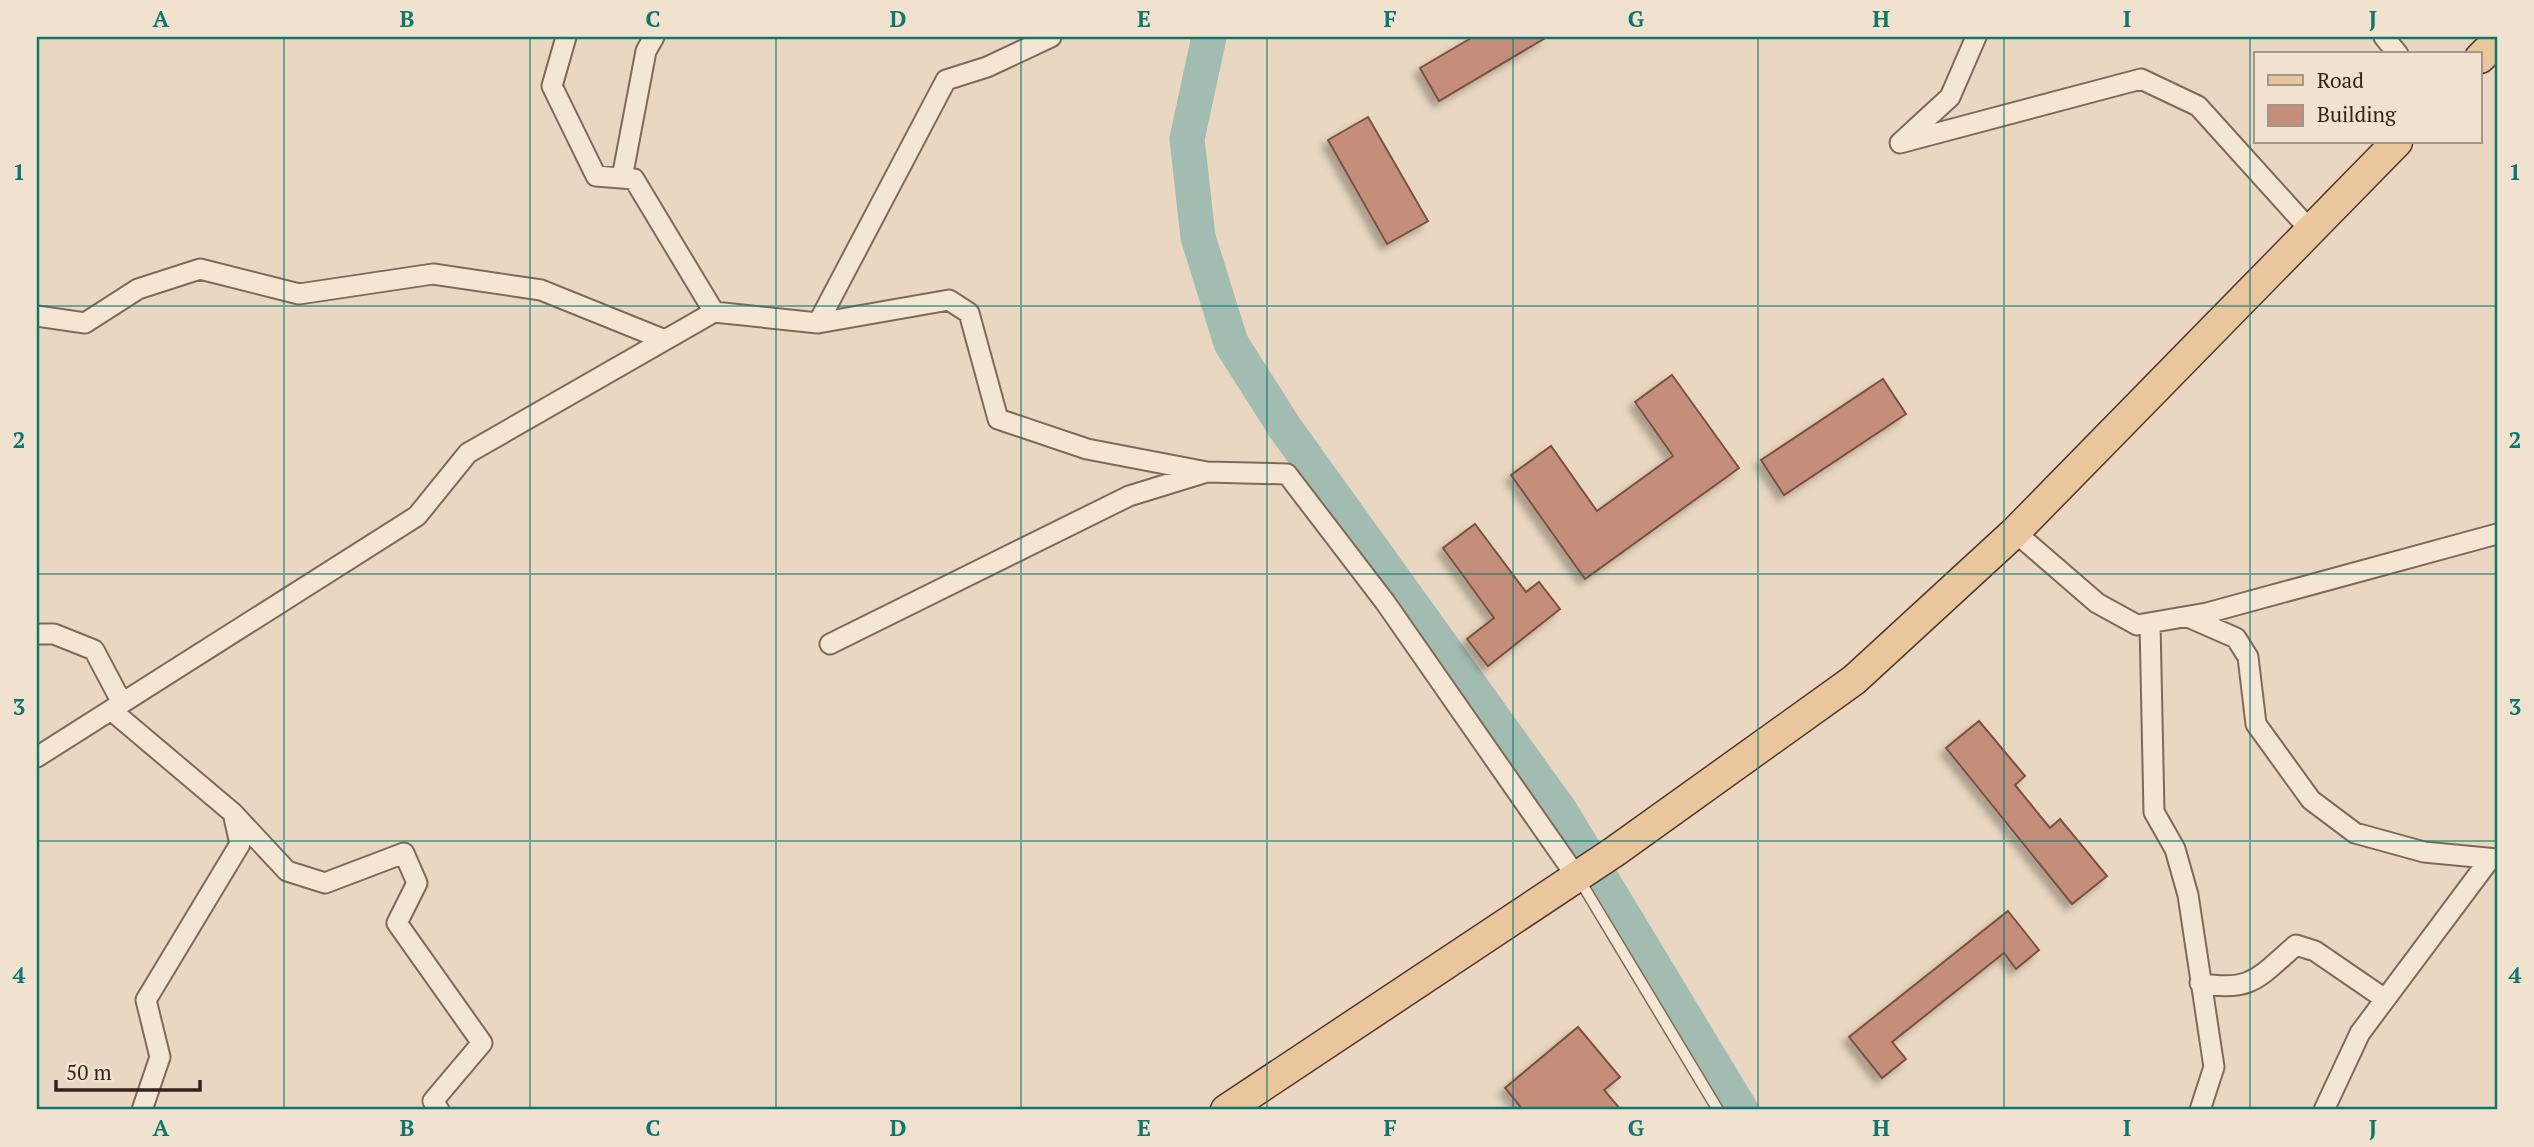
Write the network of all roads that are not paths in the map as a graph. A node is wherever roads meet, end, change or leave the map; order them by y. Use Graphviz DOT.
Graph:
graph roads {
  1 [pos="566,37"];
  2 [pos="654,37"];
  3 [pos="1051,37"];
  4 [pos="1976,37"];
  5 [pos="2384,37"];
  6 [pos="2396,52"];
  7 [pos="2395,144"];
  8 [pos="622,178"];
  9 [pos="2311,231"];
  10 [pos="714,312"];
  11 [pos="37,316"];
  12 [pos="818,323"];
  13 [pos="665,340"];
  14 [pos="1207,472"];
  15 [pos="2015,532"];
  16 [pos="2497,534"];
  17 [pos="2187,617"];
  18 [pos="2150,623"];
  19 [pos="37,634"];
  20 [pos="830,644"];
  21 [pos="117,706"];
  22 [pos="37,757"];
  23 [pos="233,813"];
  24 [pos="2494,859"];
  25 [pos="1577,875"];
  26 [pos="2200,982"];
  27 [pos="2385,999"];
  28 [pos="142,1110"];
  29 [pos="439,1110"];
  30 [pos="1226,1110"];
  31 [pos="1718,1110"];
  32 [pos="2200,1110"];
  33 [pos="2324,1110"];
  1 -- 8 [label="street"];
  2 -- 8 [label="street"];
  3 -- 12 [label="street"];
  4 -- 9 [label="street"];
  5 -- 6 [label="street"];
  7 -- 9 [label="main road"];
  8 -- 10 [label="street"];
  9 -- 15 [label="main road"];
  10 -- 12 [label="street"];
  10 -- 13 [label="street"];
  11 -- 13 [label="street"];
  12 -- 14 [label="street"];
  13 -- 21 [label="street"];
  14 -- 20 [label="street"];
  14 -- 25 [label="street"];
  15 -- 18 [label="street"];
  15 -- 25 [label="main road"];
  16 -- 17 [label="street"];
  17 -- 18 [label="street"];
  17 -- 24 [label="street"];
  18 -- 26 [label="street"];
  19 -- 21 [label="street"];
  21 -- 22 [label="street"];
  21 -- 23 [label="street"];
  23 -- 28 [label="street"];
  23 -- 29 [label="street"];
  24 -- 27 [label="street"];
  25 -- 30 [label="main road"];
  25 -- 31 [label="lane"];
  26 -- 27 [label="street"];
  26 -- 32 [label="street"];
  27 -- 33 [label="street"];
}
